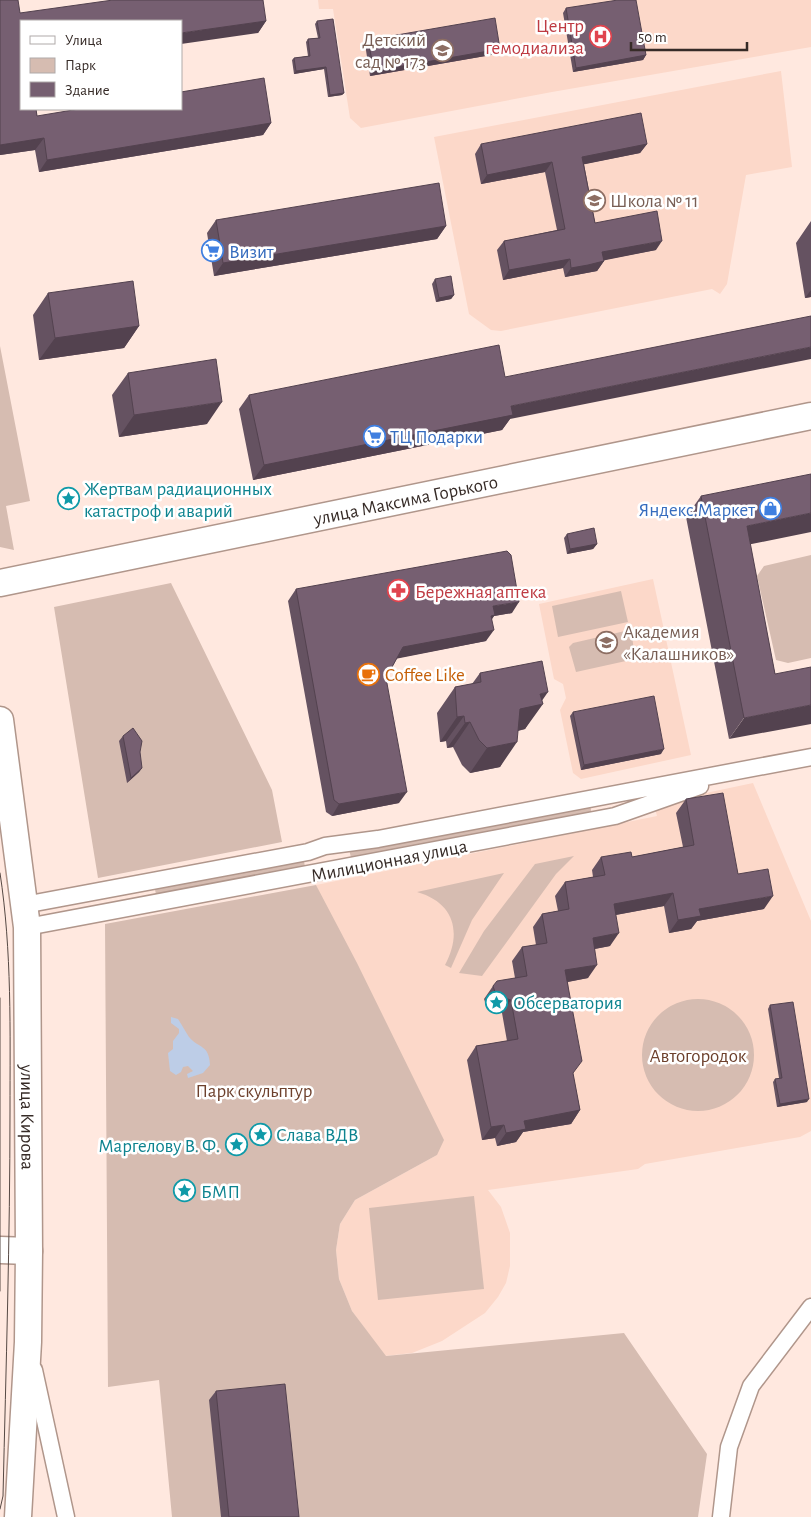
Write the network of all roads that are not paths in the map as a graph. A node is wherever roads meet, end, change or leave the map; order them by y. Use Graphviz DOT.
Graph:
graph roads {
  1 [pos="811,416"];
  2 [pos="0,583"];
  3 [pos="0,720"];
  4 [pos="811,757"];
  5 [pos="744,771"];
  6 [pos="26,916"];
  7 [pos="0,1250"];
  8 [pos="29,1251"];
  9 [pos="811,1307"];
  10 [pos="28,1342"];
  11 [pos="18,1517"];
  12 [pos="66,1517"];
  13 [pos="721,1517"];
  1 -- 2 [label="main road, улица Максима Горького"];
  3 -- 6 [label="main road, улица Кирова"];
  4 -- 5 [label="street, Милиционная улица"];
  5 -- 6 [label="street, Милиционная улица"];
  5 -- 6 [label="street, Милиционная улица"];
  6 -- 8 [label="main road, улица Кирова"];
  7 -- 8 [label="main road"];
  8 -- 10 [label="main road, улица Кирова"];
  9 -- 13 [label="street"];
  10 -- 11 [label="main road, улица Кирова"];
  10 -- 12 [label="street"];
}
